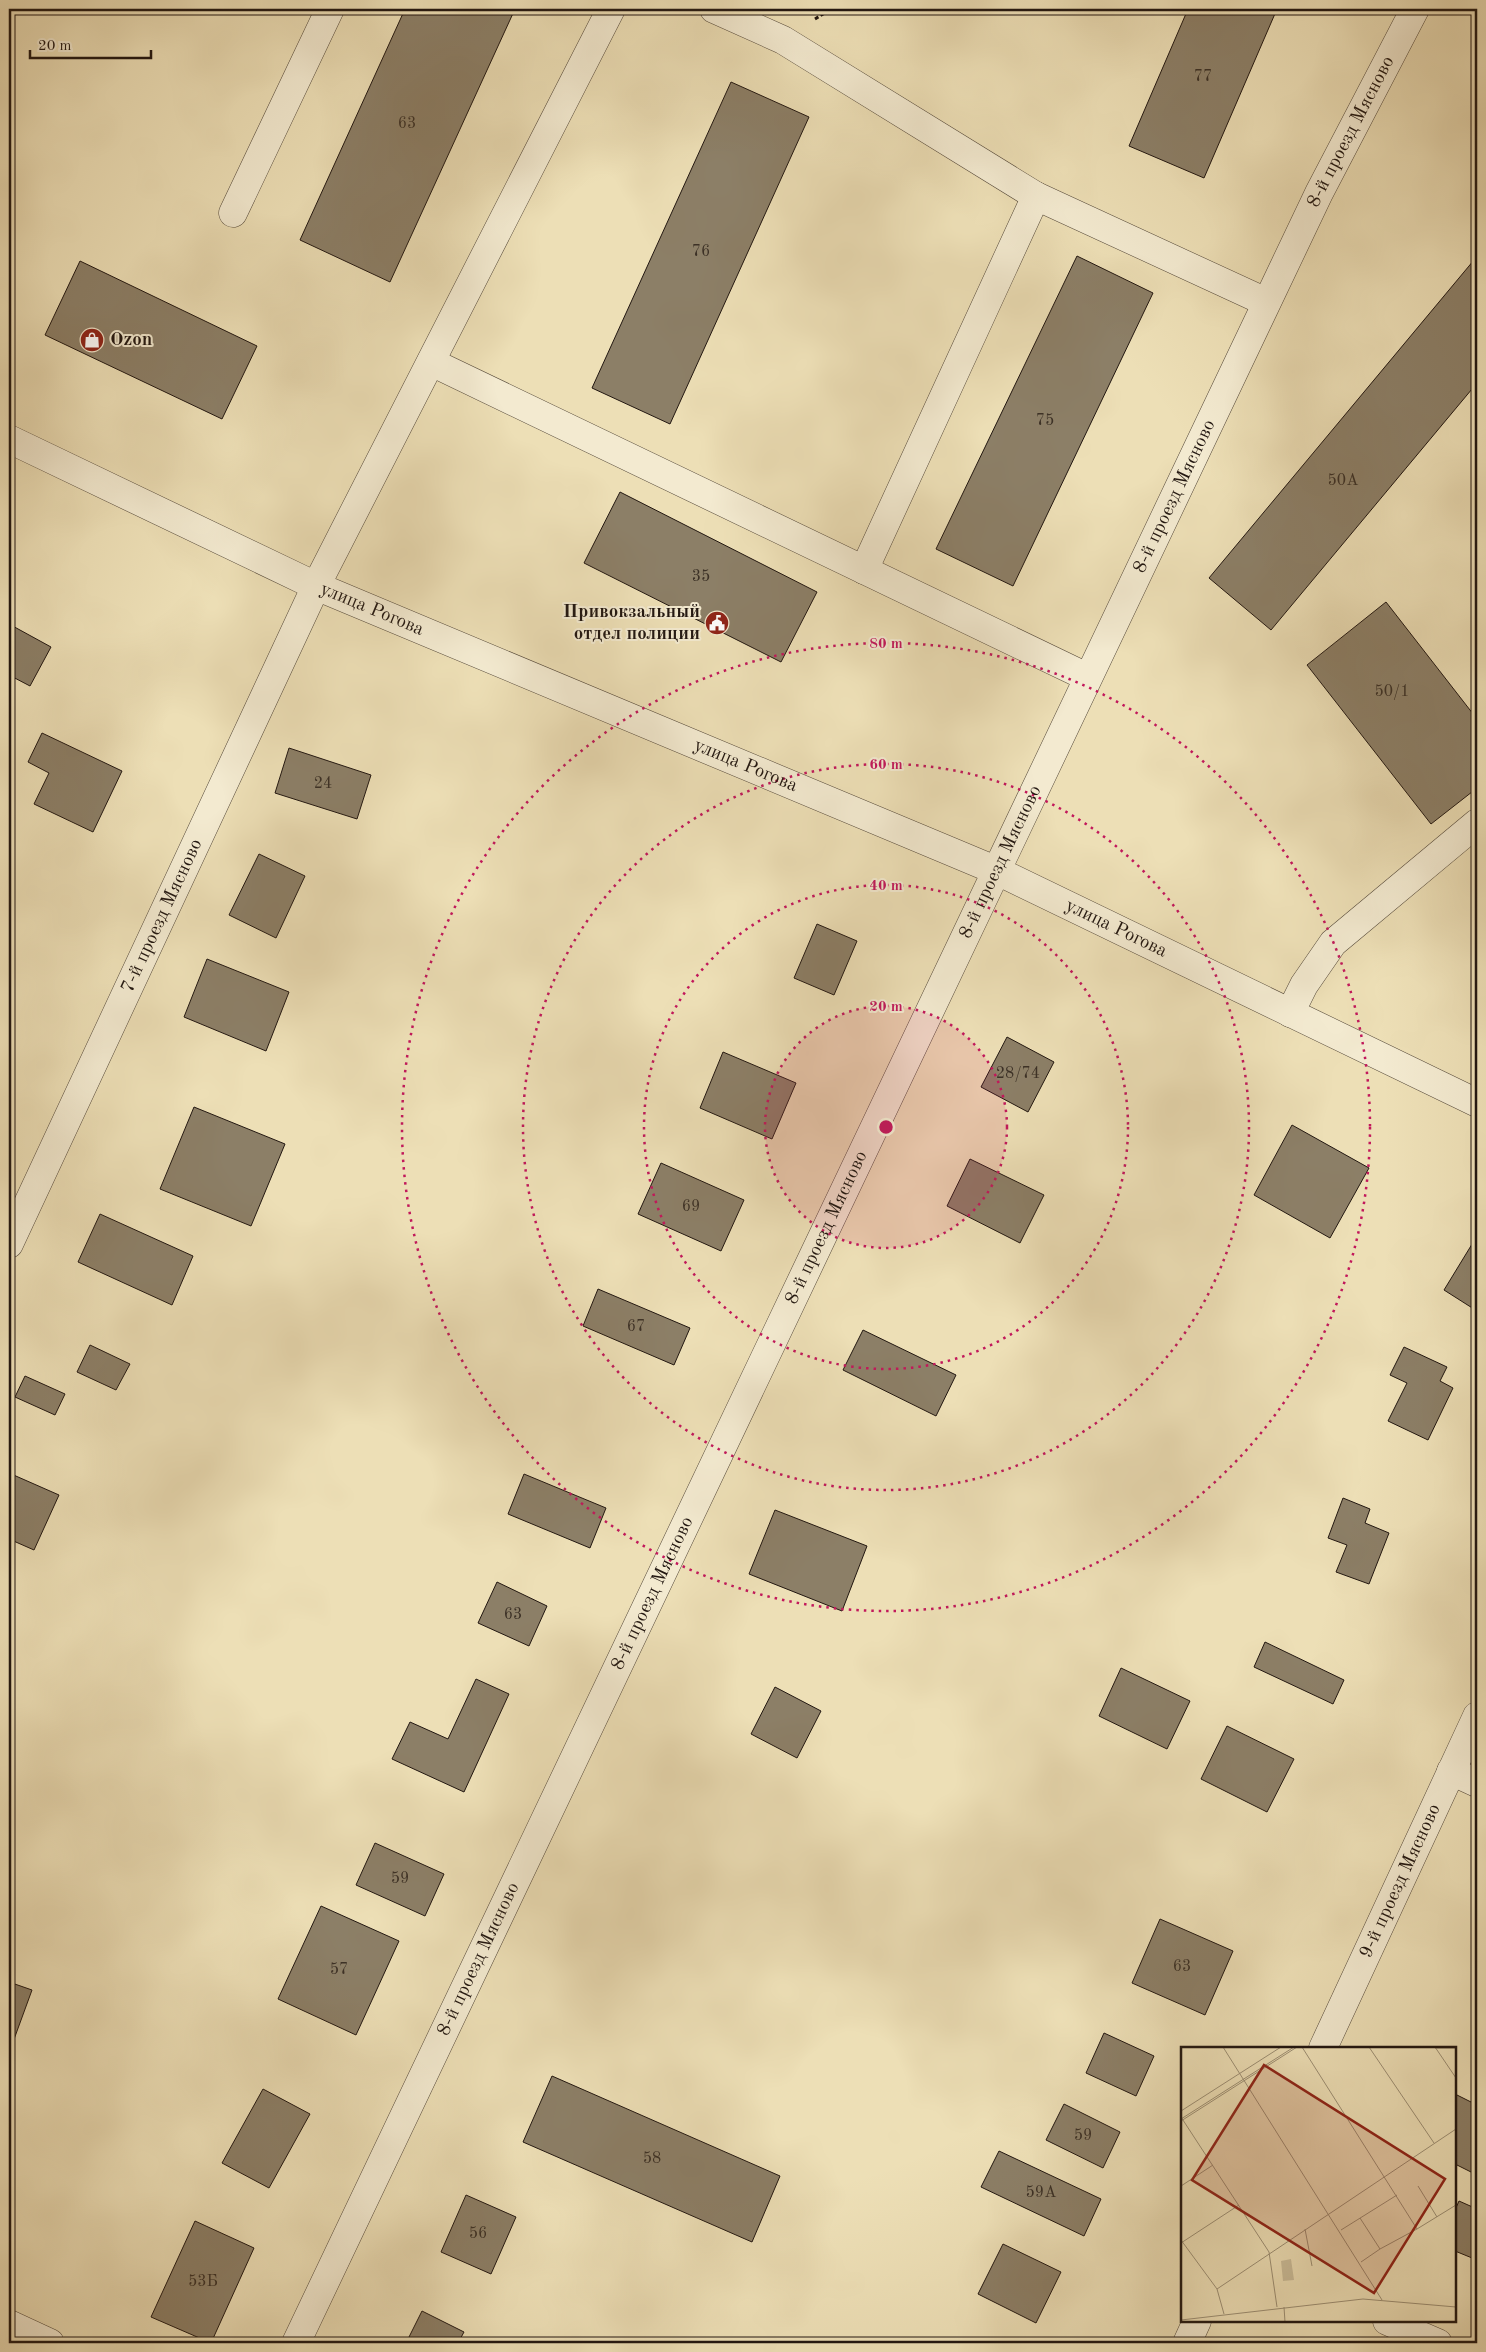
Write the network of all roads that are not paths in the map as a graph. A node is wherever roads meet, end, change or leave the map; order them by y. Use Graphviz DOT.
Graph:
graph roads {
  1 [pos="330,9"];
  2 [pos="610,9"];
  3 [pos="714,9"];
  4 [pos="1415,9"];
  5 [pos="1036,196"];
  6 [pos="233,213"];
  7 [pos="1266,302"];
  8 [pos="431,362"];
  9 [pos="9,439"];
  10 [pos="864,570"];
  11 [pos="316,586"];
  12 [pos="1087,677"];
  13 [pos="1477,824"];
  14 [pos="995,870"];
  15 [pos="1290,1013"];
  16 [pos="1477,1103"];
  17 [pos="9,1244"];
  18 [pos="1477,1716"];
  19 [pos="1451,1771"];
  20 [pos="1477,1783"];
  21 [pos="1323,2047"];
  22 [pos="1197,2322"];
  23 [pos="1389,2322"];
  24 [pos="9,2324"];
  25 [pos="50,2343"];
  26 [pos="296,2343"];
  27 [pos="1187,2343"];
  28 [pos="1438,2343"];
  1 -- 6 [label="street"];
  2 -- 8 [label="street, 7-й проезд Мясново"];
  3 -- 5 [label="street"];
  4 -- 7 [label="street, 8-й проезд Мясново"];
  5 -- 7 [label="street"];
  5 -- 10 [label="street"];
  7 -- 12 [label="street, 8-й проезд Мясново"];
  8 -- 10 [label="street"];
  8 -- 11 [label="street, 7-й проезд Мясново"];
  9 -- 11 [label="street, улица Рогова"];
  10 -- 12 [label="street"];
  11 -- 14 [label="street, улица Рогова"];
  11 -- 17 [label="street, 7-й проезд Мясново"];
  12 -- 14 [label="street, 8-й проезд Мясново"];
  13 -- 15 [label="street"];
  14 -- 15 [label="street, улица Рогова"];
  14 -- 26 [label="street, 8-й проезд Мясново"];
  15 -- 16 [label="street, улица Рогова"];
  18 -- 19 [label="street, 9-й проезд Мясново"];
  19 -- 20 [label="street"];
  19 -- 21 [label="street, 9-й проезд Мясново"];
  22 -- 27 [label="street"];
  23 -- 28 [label="street"];
  24 -- 25 [label="street"];
}
